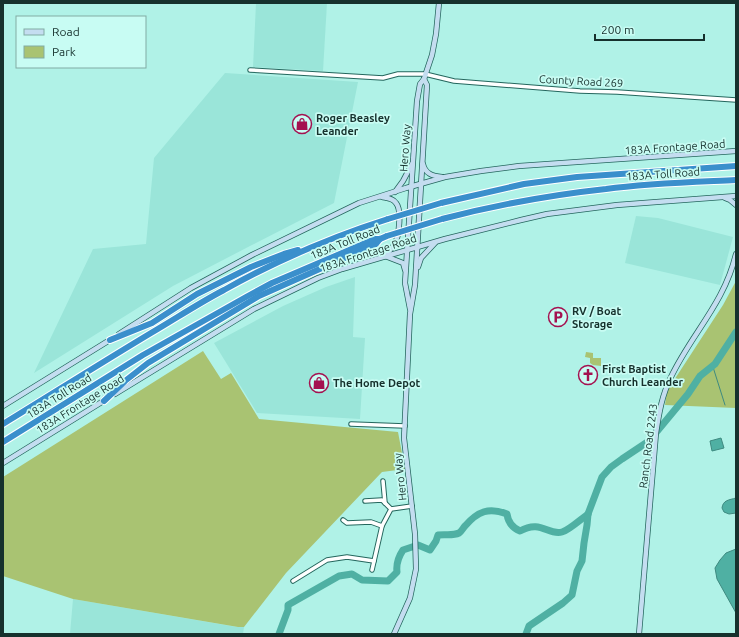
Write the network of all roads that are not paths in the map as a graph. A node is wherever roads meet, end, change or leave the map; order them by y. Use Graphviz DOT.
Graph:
graph roads {
  1 [pos="439,3"];
  2 [pos="250,70"];
  3 [pos="424,76"];
  4 [pos="736,100"];
  5 [pos="736,151"];
  6 [pos="422,161"];
  7 [pos="413,163"];
  8 [pos="736,166"];
  9 [pos="445,177"];
  10 [pos="736,180"];
  11 [pos="421,184"];
  12 [pos="412,187"];
  13 [pos="395,192"];
  14 [pos="381,196"];
  15 [pos="736,196"];
  16 [pos="717,197"];
  17 [pos="736,205"];
  18 [pos="380,239"];
  19 [pos="437,241"];
  20 [pos="315,245"];
  21 [pos="417,247"];
  22 [pos="408,249"];
  23 [pos="736,254"];
  24 [pos="385,256"];
  25 [pos="406,274"];
  26 [pos="415,285"];
  27 [pos="410,314"];
  28 [pos="110,340"];
  29 [pos="104,401"];
  30 [pos="3,406"];
  31 [pos="3,424"];
  32 [pos="351,424"];
  33 [pos="405,426"];
  34 [pos="3,442"];
  35 [pos="3,463"];
  36 [pos="383,481"];
  37 [pos="365,501"];
  38 [pos="385,503"];
  39 [pos="412,506"];
  40 [pos="391,509"];
  41 [pos="343,520"];
  42 [pos="382,526"];
  43 [pos="374,561"];
  44 [pos="372,570"];
  45 [pos="293,581"];
  46 [pos="394,634"];
  47 [pos="639,634"];
  1 -- 3 [label="main road"];
  2 -- 3 [label="street, County Road 269"];
  3 -- 4 [label="street, County Road 269"];
  3 -- 6 [label="main road, Hero Way"];
  3 -- 7 [label="main road, Hero Way"];
  5 -- 9 [label="main road, 183A Frontage Road"];
  6 -- 9 [label="main road"];
  6 -- 11 [label="main road, Hero Way"];
  7 -- 12 [label="main road, Hero Way"];
  7 -- 13 [label="main road"];
  8 -- 20 [label="highway, 183A Toll Road, bridge"];
  9 -- 11 [label="main road, 183A Frontage Road"];
  10 -- 18 [label="highway, 183A Toll Road, bridge"];
  11 -- 12 [label="main road, 183A Frontage Road"];
  11 -- 21 [label="main road, Hero Way"];
  12 -- 13 [label="main road, 183A Frontage Road"];
  12 -- 22 [label="main road, Hero Way"];
  13 -- 14 [label="main road, 183A Frontage Road"];
  14 -- 24 [label="main road"];
  14 -- 28 [label="main road, 183A Frontage Road"];
  15 -- 16 [label="main road, 183A Frontage Road"];
  16 -- 17 [label="main road"];
  16 -- 19 [label="main road, 183A Frontage Road"];
  18 -- 29 [label="highway"];
  18 -- 34 [label="highway, 183A Toll Road"];
  19 -- 21 [label="main road, 183A Frontage Road"];
  19 -- 26 [label="main road"];
  20 -- 28 [label="highway"];
  20 -- 31 [label="highway, 183A Toll Road"];
  21 -- 22 [label="main road, 183A Frontage Road"];
  21 -- 26 [label="main road, Hero Way"];
  22 -- 24 [label="main road, 183A Frontage Road"];
  22 -- 25 [label="main road, Hero Way"];
  23 -- 47 [label="main road, Ranch Road 2243"];
  24 -- 25 [label="main road"];
  24 -- 29 [label="main road, 183A Frontage Road"];
  25 -- 27 [label="main road, Hero Way"];
  26 -- 27 [label="main road, Hero Way"];
  27 -- 33 [label="main road, Hero Way"];
  28 -- 30 [label="main road, 183A Frontage Road"];
  29 -- 35 [label="main road, 183A Frontage Road"];
  32 -- 33 [label="street"];
  33 -- 39 [label="main road, Hero Way"];
  36 -- 38 [label="street"];
  37 -- 38 [label="street"];
  38 -- 40 [label="street"];
  39 -- 40 [label="street"];
  39 -- 46 [label="main road, Hero Way"];
  40 -- 42 [label="street"];
  41 -- 42 [label="street"];
  42 -- 43 [label="street"];
  43 -- 44 [label="street"];
  43 -- 45 [label="street"];
}
